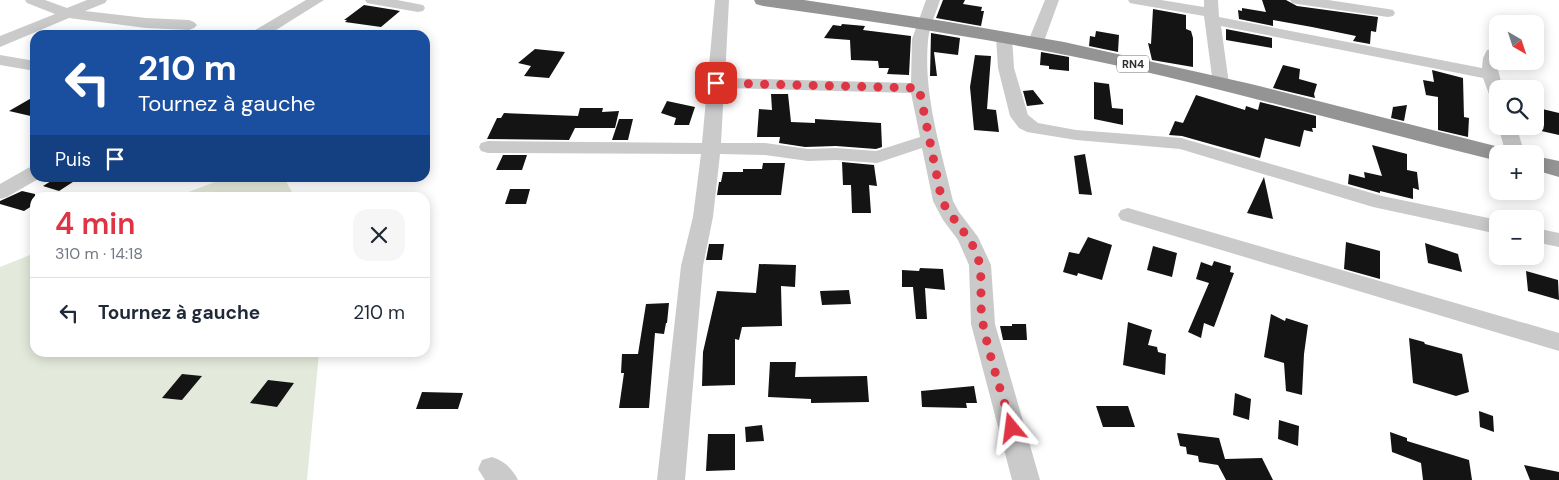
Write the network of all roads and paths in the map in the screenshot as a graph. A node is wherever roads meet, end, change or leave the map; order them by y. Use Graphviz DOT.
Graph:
graph roads {
  1 [pos="32,0"];
  2 [pos="100,0"];
  3 [pos="317,0"];
  4 [pos="372,0"];
  5 [pos="722,0"];
  6 [pos="763,0"];
  7 [pos="933,0"];
  8 [pos="1052,0"];
  9 [pos="1134,0"];
  10 [pos="1297,0"];
  11 [pos="418,8"];
  12 [pos="1211,11"];
  13 [pos="1388,13"];
  14 [pos="69,14"];
  15 [pos="926,24"];
  16 [pos="189,25"];
  17 [pos="266,30"];
  18 [pos="1004,37"];
  19 [pos="0,42"];
  20 [pos="1035,44"];
  21 [pos="0,60"];
  22 [pos="30,65"];
  23 [pos="1490,70"];
  24 [pos="1490,74"];
  25 [pos="1492,80"];
  26 [pos="716,83"];
  27 [pos="1221,84"];
  28 [pos="919,88"];
  29 [pos="929,140"];
  30 [pos="488,147"];
  31 [pos="711,149"];
  32 [pos="1489,152"];
  33 [pos="1544,165"];
  34 [pos="1559,169"];
  35 [pos="30,175"];
  36 [pos="0,193"];
  37 [pos="1128,216"];
  38 [pos="1489,225"];
  39 [pos="1544,237"];
  40 [pos="1559,240"];
  41 [pos="1559,342"];
  42 [pos="671,480"];
  43 [pos="1026,480"];
  1 -- 14 [label="street"];
  2 -- 14 [label="street"];
  3 -- 17 [label="street"];
  4 -- 11 [label="street"];
  5 -- 26 [label="street"];
  6 -- 15 [label="highway, RN4"];
  7 -- 15 [label="street"];
  8 -- 20 [label="street"];
  9 -- 12 [label="street"];
  10 -- 13 [label="street"];
  12 -- 24 [label="street"];
  12 -- 27 [label="street"];
  14 -- 16 [label="street"];
  14 -- 19 [label="street"];
  15 -- 18 [label="highway, RN4"];
  15 -- 28 [label="street"];
  18 -- 20 [label="highway, RN4"];
  18 -- 38 [label="street"];
  20 -- 27 [label="highway, RN4"];
  21 -- 22 [label="street"];
  23 -- 24 [label="street"];
  24 -- 25 [label="street"];
  26 -- 28 [label="street"];
  26 -- 31 [label="street"];
  27 -- 32 [label="highway, RN4"];
  28 -- 29 [label="street"];
  29 -- 31 [label="street"];
  29 -- 43 [label="street"];
  30 -- 31 [label="street"];
  31 -- 42 [label="street"];
  33 -- 34 [label="highway"];
  35 -- 36 [label="street"];
  37 -- 41 [label="street"];
  39 -- 40 [label="street"];
}
